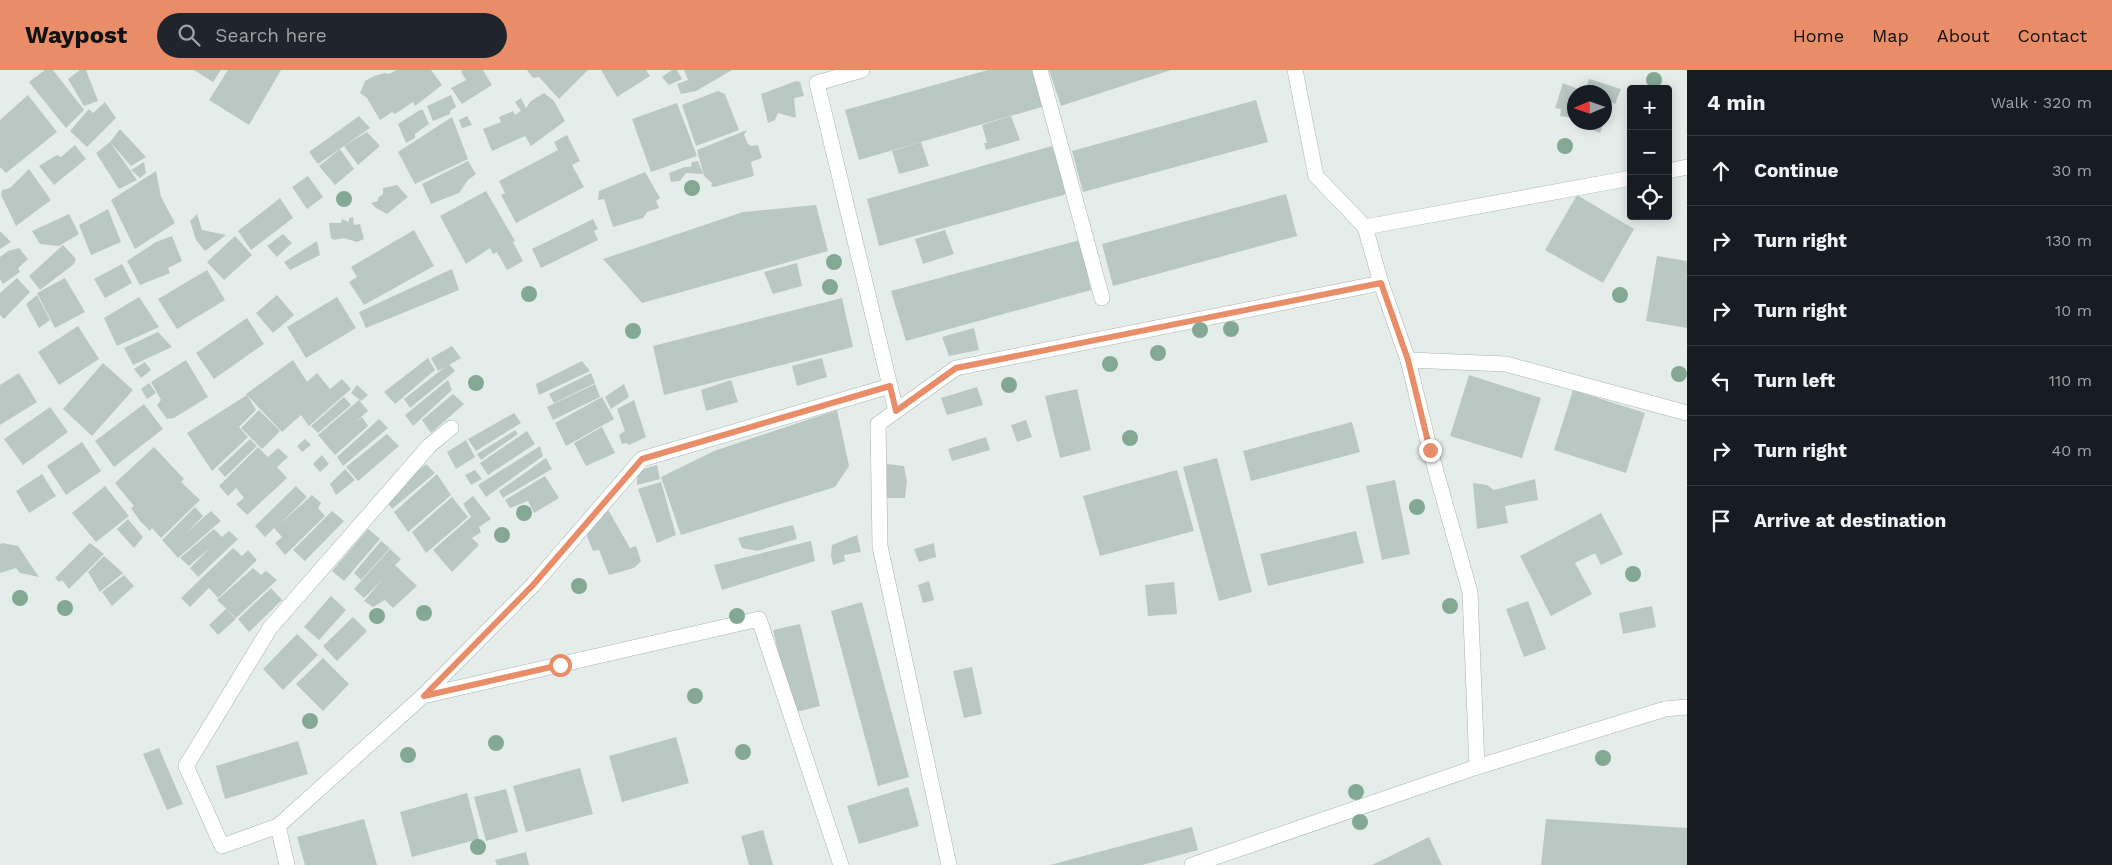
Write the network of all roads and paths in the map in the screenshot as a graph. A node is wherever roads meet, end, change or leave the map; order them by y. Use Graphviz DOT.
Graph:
graph roads {
  1 [pos="862,70"];
  2 [pos="1040,70"];
  3 [pos="1295,70"];
  4 [pos="1687,167"];
  5 [pos="1672,170"];
  6 [pos="1627,179"];
  7 [pos="1365,227"];
  8 [pos="1381,283"];
  9 [pos="1102,298"];
  10 [pos="1408,360"];
  11 [pos="890,386"];
  12 [pos="896,411"];
  13 [pos="1687,414"];
  14 [pos="452,428"];
  15 [pos="424,696"];
  16 [pos="1687,707"];
  17 [pos="1478,767"];
  18 [pos="278,826"];
  19 [pos="287,865"];
  20 [pos="841,865"];
  21 [pos="949,865"];
  22 [pos="1192,865"];
  1 -- 11 [label="street"];
  2 -- 9 [label="street"];
  3 -- 7 [label="street"];
  4 -- 5 [label="street"];
  6 -- 7 [label="street"];
  7 -- 8 [label="street"];
  8 -- 10 [label="street"];
  8 -- 12 [label="street"];
  10 -- 13 [label="street"];
  10 -- 17 [label="street"];
  11 -- 12 [label="street"];
  11 -- 15 [label="street"];
  12 -- 21 [label="street"];
  14 -- 18 [label="street"];
  15 -- 18 [label="street"];
  15 -- 20 [label="street"];
  16 -- 17 [label="street"];
  17 -- 22 [label="street"];
  18 -- 19 [label="street"];
}
